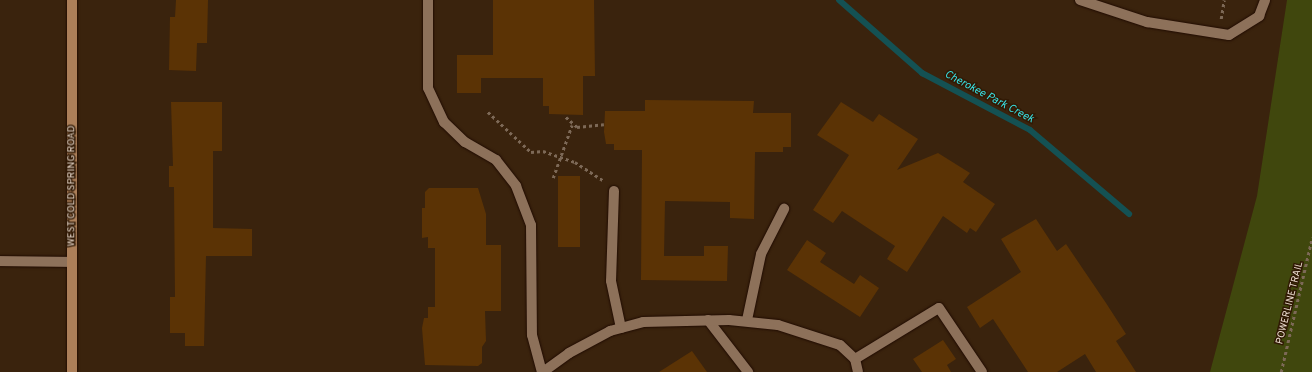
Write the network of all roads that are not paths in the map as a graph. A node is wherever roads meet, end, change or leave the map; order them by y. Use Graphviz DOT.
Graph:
graph roads {
  1 [pos="72,0"];
  2 [pos="428,0"];
  3 [pos="1080,0"];
  4 [pos="1266,0"];
  5 [pos="614,191"];
  6 [pos="784,210"];
  7 [pos="0,261"];
  8 [pos="72,262"];
  9 [pos="708,320"];
  10 [pos="747,320"];
  11 [pos="621,328"];
  12 [pos="855,359"];
  13 [pos="72,372"];
  14 [pos="542,372"];
  15 [pos="748,372"];
  16 [pos="858,372"];
  17 [pos="982,372"];
  1 -- 8 [label="street, WEST COLD SPRING ROAD"];
  2 -- 14 [label="street"];
  3 -- 4 [label="street"];
  5 -- 11 [label="street"];
  6 -- 10 [label="street"];
  7 -- 8 [label="street"];
  8 -- 13 [label="street, WEST COLD SPRING ROAD"];
  9 -- 10 [label="street"];
  9 -- 11 [label="street"];
  9 -- 15 [label="street"];
  10 -- 12 [label="street"];
  11 -- 14 [label="street"];
  12 -- 16 [label="street"];
  12 -- 17 [label="street"];
}
